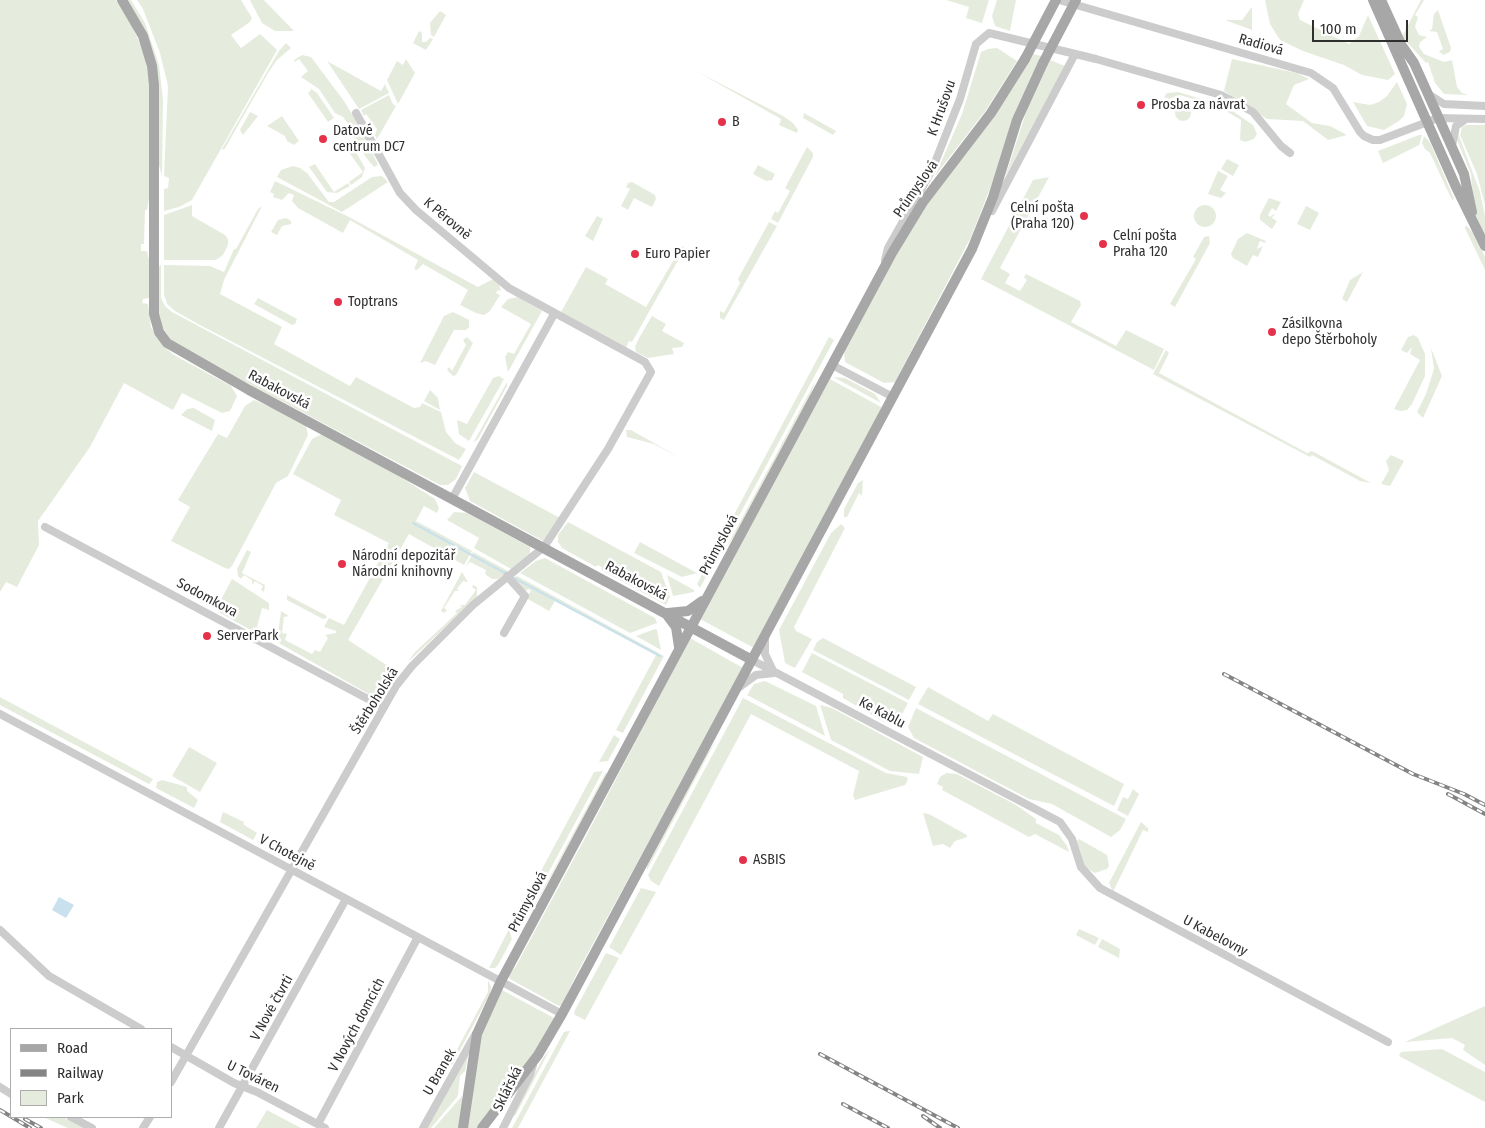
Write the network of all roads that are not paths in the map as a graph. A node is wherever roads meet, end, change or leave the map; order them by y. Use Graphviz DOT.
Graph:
graph roads {
  1 [pos="122,0"];
  2 [pos="1058,0"];
  3 [pos="1076,0"];
  4 [pos="1373,0"];
  5 [pos="1381,0"];
  6 [pos="1075,54"];
  7 [pos="1428,92"];
  8 [pos="1450,104"];
  9 [pos="1485,106"];
  10 [pos="356,113"];
  11 [pos="1437,115"];
  12 [pos="1468,118"];
  13 [pos="1485,118"];
  14 [pos="1427,121"];
  15 [pos="1453,152"];
  16 [pos="1290,153"];
  17 [pos="1475,225"];
  18 [pos="1485,246"];
  19 [pos="972,249"];
  20 [pos="880,275"];
  21 [pos="554,314"];
  22 [pos="832,365"];
  23 [pos="651,372"];
  24 [pos="893,397"];
  25 [pos="452,498"];
  26 [pos="45,527"];
  27 [pos="544,547"];
  28 [pos="507,576"];
  29 [pos="708,594"];
  30 [pos="665,612"];
  31 [pos="691,626"];
  32 [pos="504,634"];
  33 [pos="766,635"];
  34 [pos="678,650"];
  35 [pos="752,660"];
  36 [pos="774,673"];
  37 [pos="735,691"];
  38 [pos="383,707"];
  39 [pos="0,714"];
  40 [pos="1060,822"];
  41 [pos="291,870"];
  42 [pos="346,899"];
  43 [pos="0,930"];
  44 [pos="418,937"];
  45 [pos="501,981"];
  46 [pos="562,1014"];
  47 [pos="139,1028"];
  48 [pos="479,1029"];
  49 [pos="1388,1042"];
  50 [pos="172,1047"];
  51 [pos="187,1056"];
  52 [pos="534,1060"];
  53 [pos="172,1080"];
  54 [pos="243,1087"];
  55 [pos="73,1118"];
  56 [pos="322,1126"];
  57 [pos="92,1128"];
  58 [pos="219,1128"];
  59 [pos="423,1128"];
  60 [pos="463,1128"];
  61 [pos="482,1128"];
  62 [pos="502,1128"];
  1 -- 25 [label="main road, Rabakovská"];
  2 -- 14 [label="street, Radiová"];
  2 -- 20 [label="main road, Průmyslová, bridge"];
  3 -- 19 [label="main road, bridge"];
  4 -- 14 [label="main road"];
  5 -- 7 [label="main road"];
  6 -- 16 [label="street, K Hrušovu"];
  6 -- 19 [label="street"];
  6 -- 20 [label="street, K Hrušovu"];
  7 -- 8 [label="street"];
  7 -- 11 [label="main road"];
  8 -- 9 [label="street"];
  8 -- 11 [label="street"];
  10 -- 21 [label="street, K Pérovně"];
  11 -- 12 [label="street"];
  11 -- 14 [label="street"];
  11 -- 15 [label="main road"];
  12 -- 13 [label="street"];
  12 -- 15 [label="street"];
  14 -- 17 [label="main road"];
  15 -- 17 [label="main road"];
  17 -- 18 [label="main road"];
  19 -- 24 [label="main road"];
  20 -- 22 [label="main road, Průmyslová"];
  21 -- 23 [label="street, K Pérovně"];
  21 -- 25 [label="street"];
  22 -- 24 [label="street"];
  22 -- 29 [label="main road, Průmyslová"];
  23 -- 27 [label="street, Štěrboholská"];
  24 -- 33 [label="main road"];
  25 -- 27 [label="main road, Rabakovská"];
  26 -- 38 [label="street, Sodomkova"];
  27 -- 28 [label="street, Štěrboholská"];
  27 -- 30 [label="main road, Rabakovská"];
  28 -- 32 [label="street"];
  28 -- 38 [label="street, Štěrboholská"];
  29 -- 30 [label="main road"];
  29 -- 31 [label="main road, Průmyslová"];
  30 -- 31 [label="main road, Rabakovská"];
  30 -- 34 [label="main road"];
  31 -- 34 [label="main road, Průmyslová"];
  31 -- 35 [label="main road, Ke Kablu"];
  33 -- 35 [label="main road"];
  33 -- 36 [label="street"];
  34 -- 45 [label="main road, Průmyslová"];
  35 -- 36 [label="street, Ke Kablu"];
  35 -- 37 [label="main road"];
  36 -- 37 [label="street"];
  36 -- 40 [label="street, Ke Kablu"];
  37 -- 46 [label="main road"];
  38 -- 41 [label="street, Štěrboholská"];
  39 -- 41 [label="street, V Chotejně"];
  40 -- 49 [label="street, U Kabelovny"];
  41 -- 42 [label="street, V Chotejně"];
  41 -- 51 [label="street, Štěrboholská"];
  42 -- 44 [label="street, V Chotejně"];
  42 -- 54 [label="street, V Nové čtvrti"];
  43 -- 47 [label="street"];
  44 -- 45 [label="street, V Chotejně"];
  44 -- 56 [label="street, V Nových domcích"];
  45 -- 46 [label="street, V Chotejně"];
  45 -- 48 [label="main road, Průmyslová"];
  46 -- 52 [label="main road"];
  48 -- 59 [label="street, U Branek"];
  48 -- 60 [label="main road, Průmyslová"];
  50 -- 51 [label="street, U Továren"];
  51 -- 53 [label="street, Štěrboholská"];
  51 -- 54 [label="street, U Továren"];
  52 -- 61 [label="main road"];
  52 -- 62 [label="street, Sklářská"];
  54 -- 56 [label="street, U Továren"];
  54 -- 58 [label="street, V Nové čtvrti"];
  55 -- 57 [label="street"];
}
